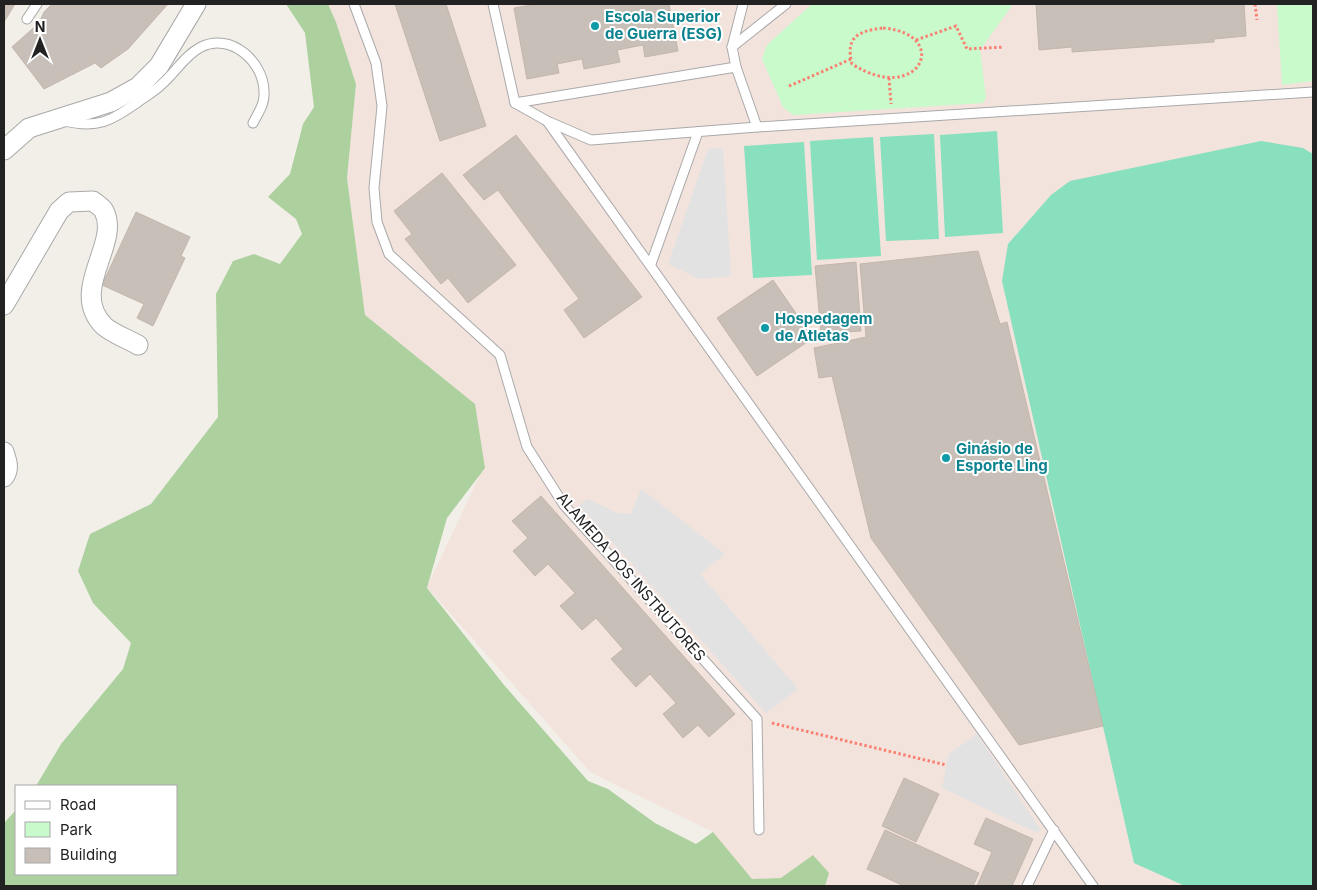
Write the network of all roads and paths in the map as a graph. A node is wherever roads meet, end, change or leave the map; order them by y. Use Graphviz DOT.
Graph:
graph roads {
  1 [pos="37,4"];
  2 [pos="196,4"];
  3 [pos="354,4"];
  4 [pos="493,4"];
  5 [pos="743,4"];
  6 [pos="786,4"];
  7 [pos="1256,4"];
  8 [pos="27,19"];
  9 [pos="1257,20"];
  10 [pos="916,40"];
  11 [pos="732,48"];
  12 [pos="1004,48"];
  13 [pos="851,59"];
  14 [pos="736,67"];
  15 [pos="889,78"];
  16 [pos="789,86"];
  17 [pos="1313,92"];
  18 [pos="515,103"];
  19 [pos="891,104"];
  20 [pos="57,119"];
  21 [pos="547,121"];
  22 [pos="253,123"];
  23 [pos="757,127"];
  24 [pos="698,132"];
  25 [pos="4,150"];
  26 [pos="651,264"];
  27 [pos="4,305"];
  28 [pos="138,345"];
  29 [pos="4,452"];
  30 [pos="4,476"];
  31 [pos="757,719"];
  32 [pos="946,765"];
  33 [pos="759,830"];
  34 [pos="1054,830"];
  35 [pos="1027,886"];
  36 [pos="1093,886"];
  1 -- 8 [label="lane"];
  2 -- 20 [label="street"];
  3 -- 31 [label="lane, ALAMEDA DOS INSTRUTORES"];
  4 -- 18 [label="lane"];
  5 -- 11 [label="lane"];
  6 -- 11 [label="lane"];
  7 -- 9 [label="path"];
  10 -- 12 [label="path"];
  10 -- 13 [label="path"];
  10 -- 15 [label="path"];
  11 -- 14 [label="lane"];
  13 -- 15 [label="path"];
  13 -- 16 [label="path"];
  14 -- 18 [label="lane"];
  14 -- 23 [label="lane"];
  15 -- 19 [label="path"];
  17 -- 23 [label="lane"];
  18 -- 21 [label="lane"];
  20 -- 22 [label="lane"];
  20 -- 25 [label="street"];
  21 -- 24 [label="lane"];
  21 -- 26 [label="lane"];
  23 -- 24 [label="lane"];
  24 -- 26 [label="lane"];
  26 -- 34 [label="lane"];
  27 -- 28 [label="street"];
  29 -- 30 [label="street"];
  31 -- 32 [label="path"];
  31 -- 33 [label="lane"];
  34 -- 35 [label="lane"];
  34 -- 36 [label="lane"];
}
